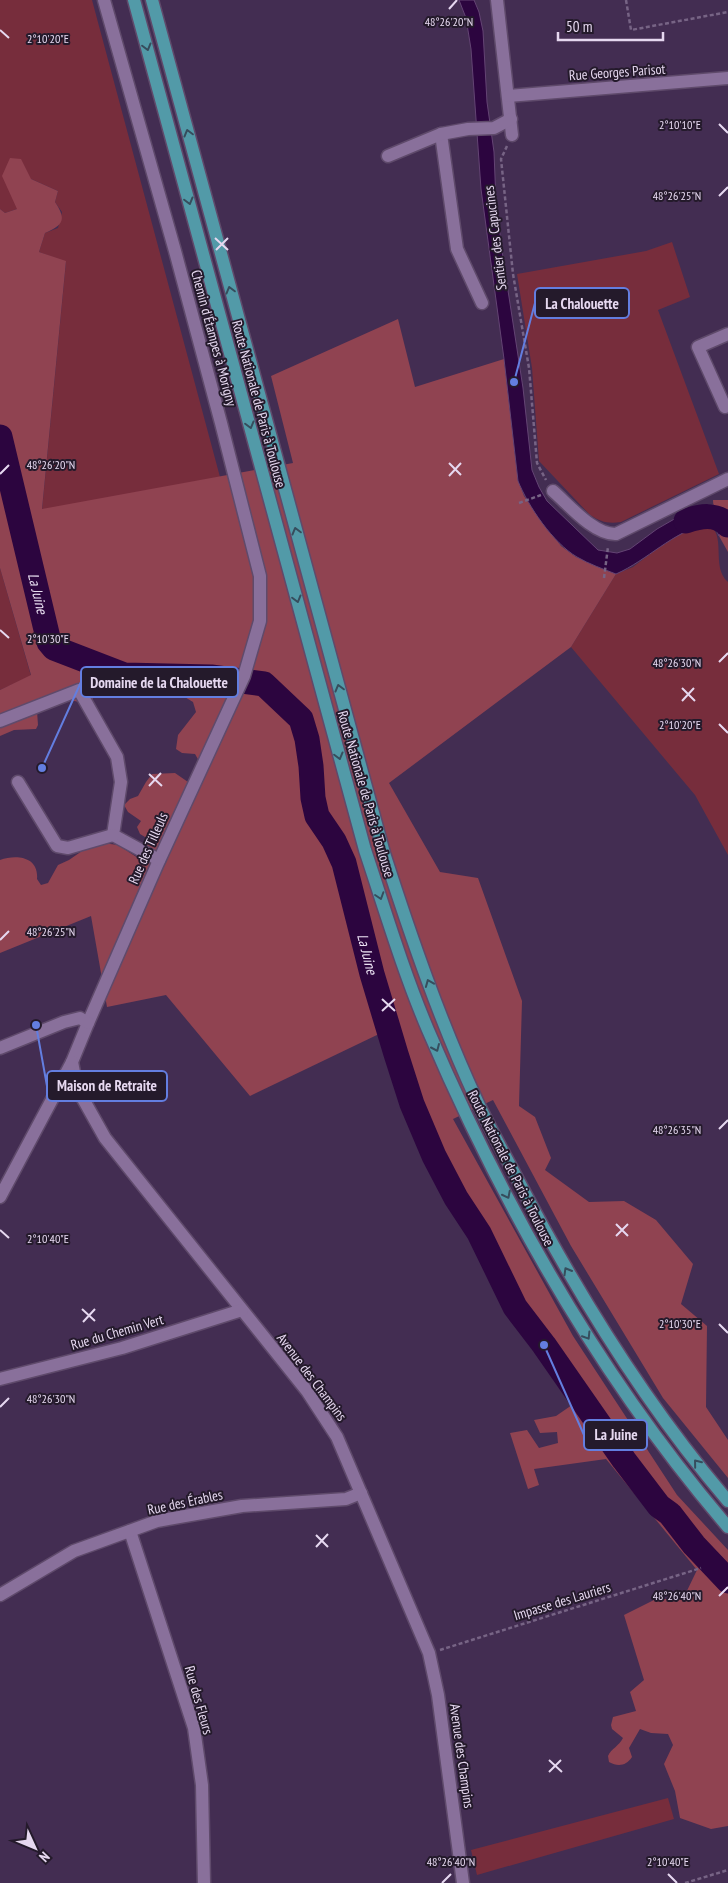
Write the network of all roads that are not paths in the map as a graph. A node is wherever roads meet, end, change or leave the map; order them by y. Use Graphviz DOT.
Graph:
graph roads {
  1 [pos="104,0"];
  2 [pos="134,0"];
  3 [pos="152,0"];
  4 [pos="498,0"];
  5 [pos="728,78"];
  6 [pos="508,96"];
  7 [pos="511,119"];
  8 [pos="441,134"];
  9 [pos="512,135"];
  10 [pos="388,156"];
  11 [pos="482,302"];
  12 [pos="728,334"];
  13 [pos="728,406"];
  14 [pos="728,479"];
  15 [pos="553,491"];
  16 [pos="239,686"];
  17 [pos="0,721"];
  18 [pos="18,782"];
  19 [pos="113,835"];
  20 [pos="159,860"];
  21 [pos="88,1022"];
  22 [pos="0,1048"];
  23 [pos="72,1062"];
  24 [pos="0,1198"];
  25 [pos="242,1310"];
  26 [pos="0,1379"];
  27 [pos="361,1493"];
  28 [pos="728,1501"];
  29 [pos="728,1528"];
  30 [pos="130,1531"];
  31 [pos="0,1596"];
  32 [pos="204,1883"];
  33 [pos="463,1883"];
  1 -- 16 [label="street, Chemin d'Étampes à Morigny"];
  2 -- 29 [label="main road, Route Nationale de Paris à Toulouse, one-way"];
  28 -- 3 [label="main road, Route Nationale de Paris à Toulouse, one-way"];
  4 -- 6 [label="street"];
  5 -- 6 [label="street, Rue Georges Parisot"];
  6 -- 7 [label="street"];
  7 -- 8 [label="street"];
  7 -- 9 [label="street"];
  8 -- 10 [label="street"];
  8 -- 11 [label="street"];
  12 -- 13 [label="street"];
  14 -- 15 [label="street"];
  16 -- 20 [label="street, Rue des Tilleuls"];
  17 -- 19 [label="street"];
  18 -- 19 [label="street"];
  19 -- 20 [label="street"];
  20 -- 21 [label="street, Rue des Tilleuls"];
  21 -- 22 [label="street"];
  21 -- 23 [label="street"];
  23 -- 24 [label="street"];
  23 -- 25 [label="street, Avenue des Champins"];
  25 -- 26 [label="street, Rue du Chemin Vert"];
  25 -- 27 [label="street, Avenue des Champins"];
  27 -- 30 [label="street, Rue des Érables"];
  27 -- 33 [label="street, Avenue des Champins"];
  30 -- 31 [label="street, Rue des Érables"];
  30 -- 32 [label="street, Rue des Fleurs"];
}
